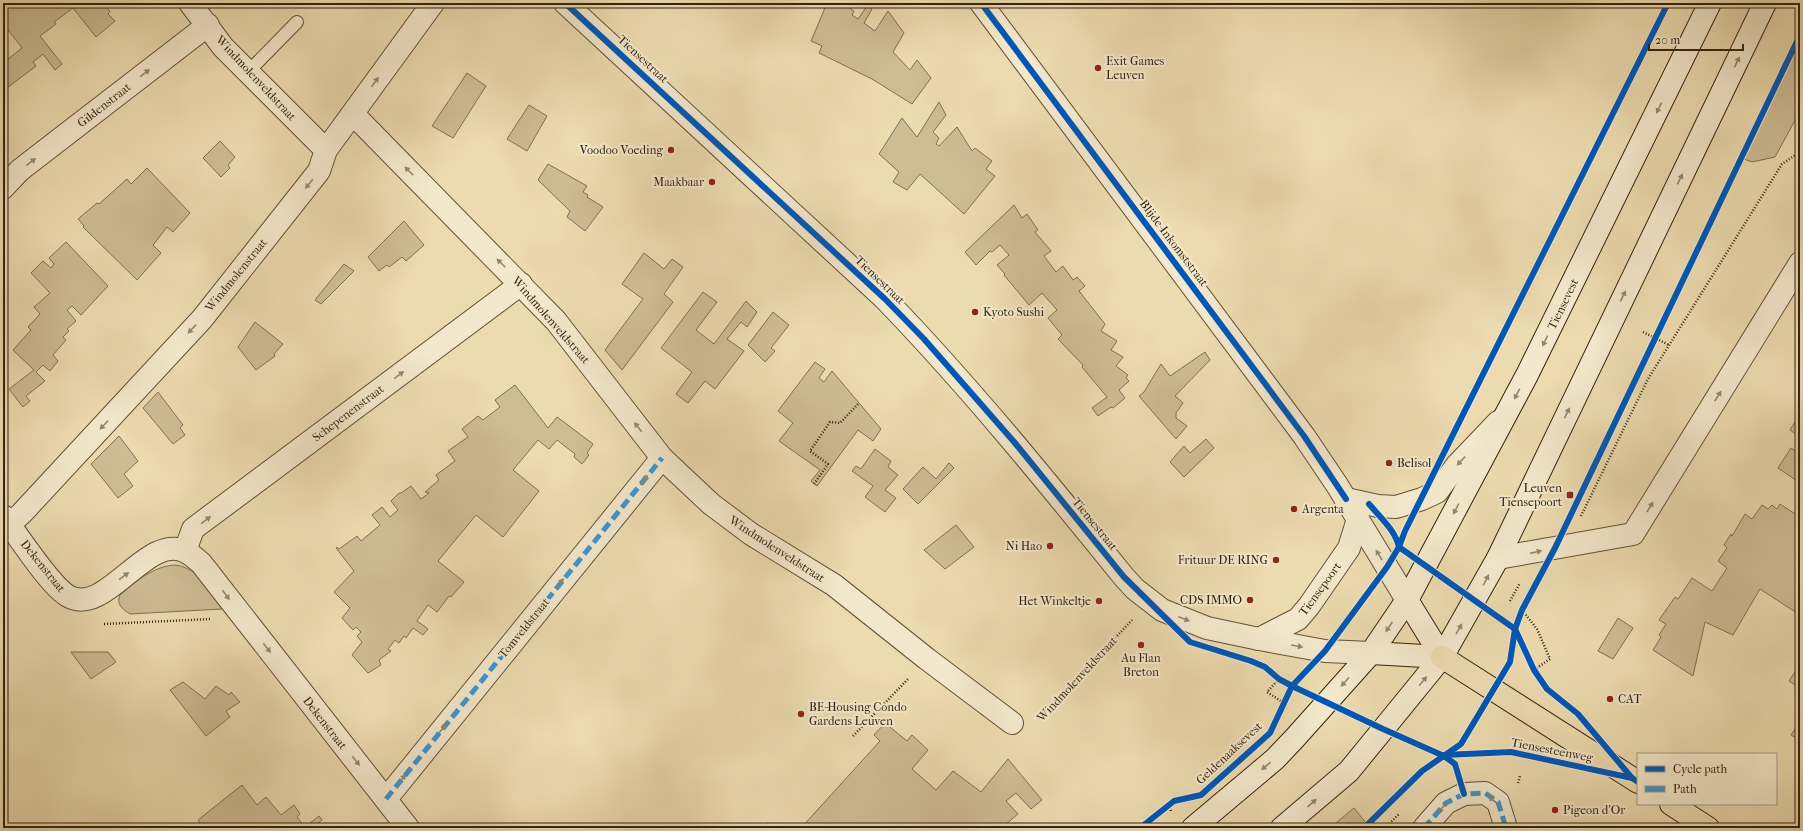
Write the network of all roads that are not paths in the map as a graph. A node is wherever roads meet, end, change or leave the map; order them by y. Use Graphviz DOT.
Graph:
graph roads {
  1 [pos="190,3"];
  2 [pos="433,3"];
  3 [pos="565,3"];
  4 [pos="981,3"];
  5 [pos="1710,3"];
  6 [pos="1765,3"];
  7 [pos="297,22"];
  8 [pos="208,25"];
  9 [pos="248,72"];
  10 [pos="352,114"];
  11 [pos="326,150"];
  12 [pos="3,188"];
  13 [pos="1800,263"];
  14 [pos="521,284"];
  15 [pos="1507,412"];
  16 [pos="662,458"];
  17 [pos="1346,499"];
  18 [pos="1358,519"];
  19 [pos="6,520"];
  20 [pos="185,551"];
  21 [pos="1498,558"];
  22 [pos="1407,600"];
  23 [pos="1259,639"];
  24 [pos="1371,653"];
  25 [pos="1442,658"];
  26 [pos="1012,723"];
  27 [pos="1637,781"];
  28 [pos="386,799"];
  29 [pos="1673,805"];
  30 [pos="408,828"];
  31 [pos="1193,828"];
  32 [pos="1282,828"];
  33 [pos="1424,828"];
  34 [pos="1506,828"];
  35 [pos="1708,828"];
  1 -- 8 [label="street, Windmolenveldstraat"];
  10 -- 2 [label="street, Windmolenstraat, one-way"];
  3 -- 23 [label="street, Tiensestraat, one-way"];
  4 -- 17 [label="street, Blijde-Inkomststraat"];
  5 -- 15 [label="street, Tiensevest, one-way"];
  21 -- 6 [label="street, one-way"];
  7 -- 9 [label="lane"];
  8 -- 9 [label="street, Windmolenveldstraat"];
  12 -- 8 [label="street, Gildenstraat, one-way"];
  9 -- 11 [label="street, Windmolenveldstraat"];
  10 -- 11 [label="street, Windmolenstraat"];
  14 -- 10 [label="street, Windmolenveldstraat, one-way"];
  11 -- 19 [label="street, Windmolenstraat, one-way"];
  21 -- 13 [label="street, one-way"];
  16 -- 14 [label="street, Windmolenveldstraat, one-way"];
  20 -- 14 [label="street, Schepenenstraat, one-way"];
  15 -- 17 [label="street, one-way"];
  15 -- 22 [label="street, Tiensevest, one-way"];
  16 -- 26 [label="street, Windmolenveldstraat"];
  28 -- 16 [label="street, Tomveldstraat, one-way"];
  17 -- 18 [label="street, Blijde-Inkomststraat"];
  22 -- 18 [label="street, Blijde-Inkomststraat, one-way"];
  18 -- 23 [label="street, Tiensepoort"];
  19 -- 20 [label="street, Dekenstraat, one-way"];
  20 -- 28 [label="street, Dekenstraat, one-way"];
  25 -- 21 [label="street, one-way"];
  22 -- 24 [label="street, one-way"];
  22 -- 25 [label="street"];
  23 -- 24 [label="street, Tiensestraat, one-way"];
  24 -- 25 [label="street"];
  24 -- 31 [label="street, one-way"];
  25 -- 27 [label="main road, Tiensesteenweg"];
  32 -- 25 [label="street, one-way"];
  28 -- 30 [label="street, Dekenstraat"];
  29 -- 35 [label="main road"];
  34 -- 33 [label="street, one-way"];
}
